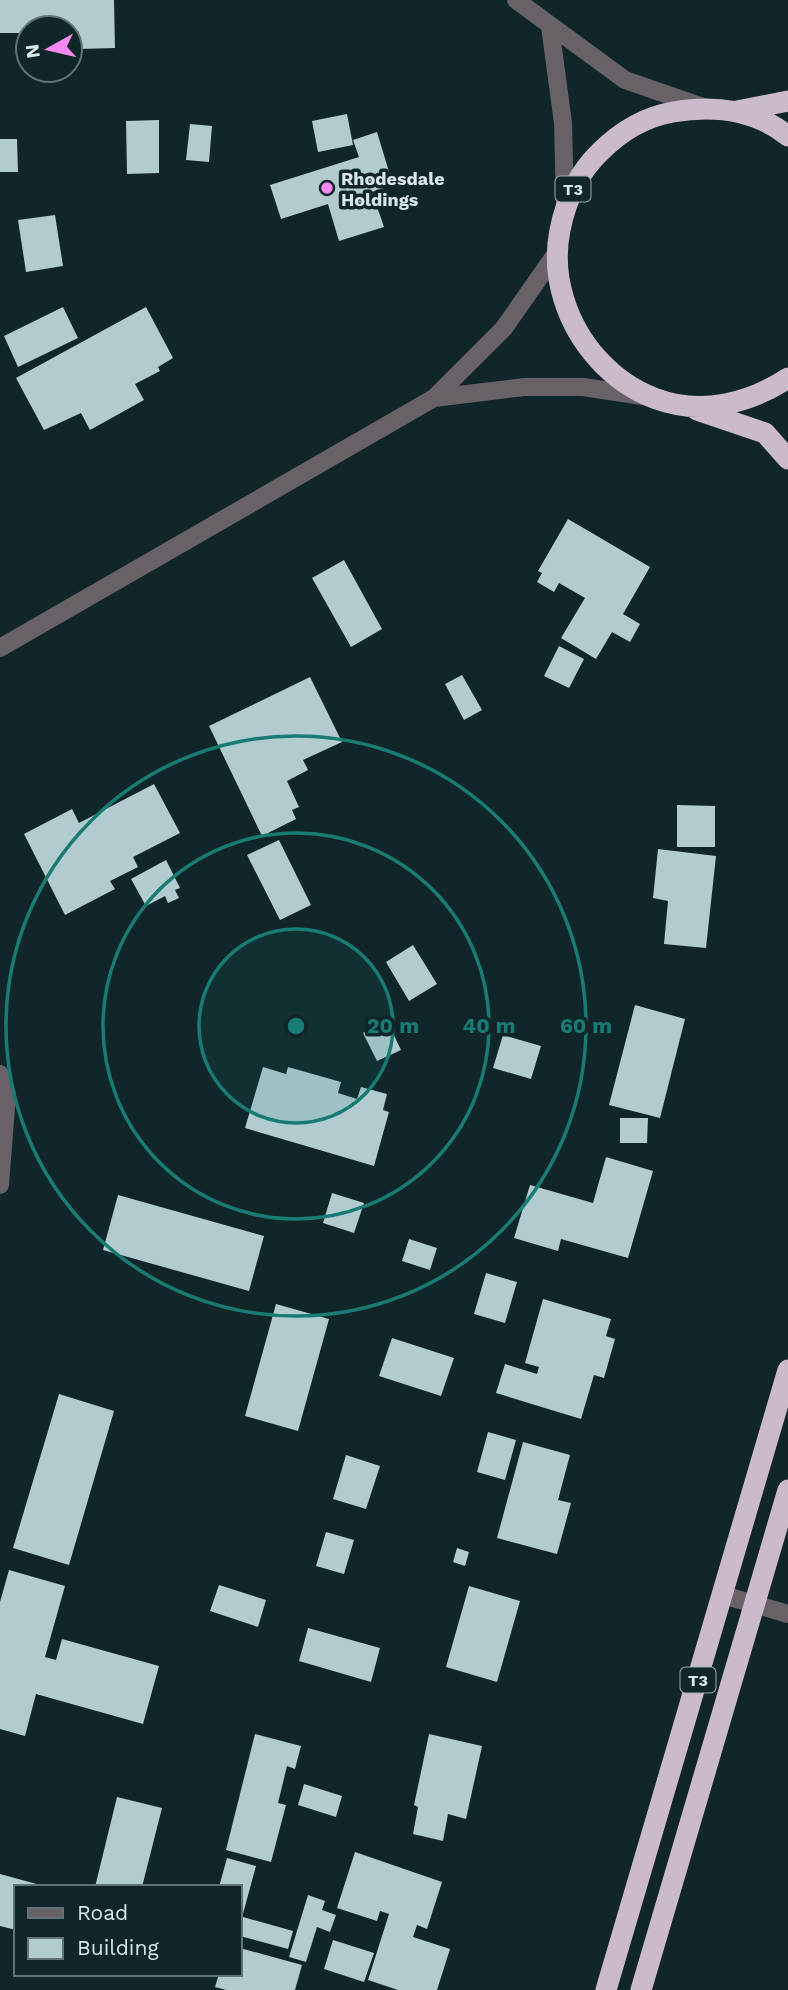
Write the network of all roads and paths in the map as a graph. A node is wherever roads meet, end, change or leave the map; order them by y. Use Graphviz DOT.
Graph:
graph roads {
  1 [pos="516,0"];
  2 [pos="550,26"];
  3 [pos="788,102"];
  4 [pos="703,107"];
  5 [pos="737,111"];
  6 [pos="788,136"];
  7 [pos="565,203"];
  8 [pos="555,255"];
  9 [pos="788,378"];
  10 [pos="654,397"];
  11 [pos="434,398"];
  12 [pos="679,404"];
  13 [pos="788,459"];
  14 [pos="0,648"];
  15 [pos="0,1074"];
  16 [pos="0,1185"];
  17 [pos="788,1370"];
  18 [pos="788,1490"];
  19 [pos="723,1595"];
  20 [pos="755,1604"];
  21 [pos="788,1614"];
  22 [pos="607,1990"];
  23 [pos="641,1990"];
  1 -- 2 [label="street"];
  2 -- 4 [label="street"];
  2 -- 7 [label="street"];
  3 -- 5 [label="highway, T3"];
  4 -- 5 [label="highway, T3"];
  4 -- 7 [label="highway, T3"];
  5 -- 6 [label="highway, T3"];
  7 -- 8 [label="highway, T3"];
  8 -- 10 [label="highway, T3"];
  8 -- 11 [label="street"];
  9 -- 12 [label="highway, T3"];
  10 -- 11 [label="street"];
  10 -- 12 [label="highway, T3"];
  11 -- 14 [label="street"];
  12 -- 13 [label="highway, T3"];
  15 -- 16 [label="street"];
  17 -- 19 [label="highway, T3"];
  18 -- 20 [label="highway, T3"];
  19 -- 20 [label="street"];
  19 -- 22 [label="highway, T3"];
  20 -- 21 [label="street"];
  20 -- 23 [label="highway, T3"];
}
